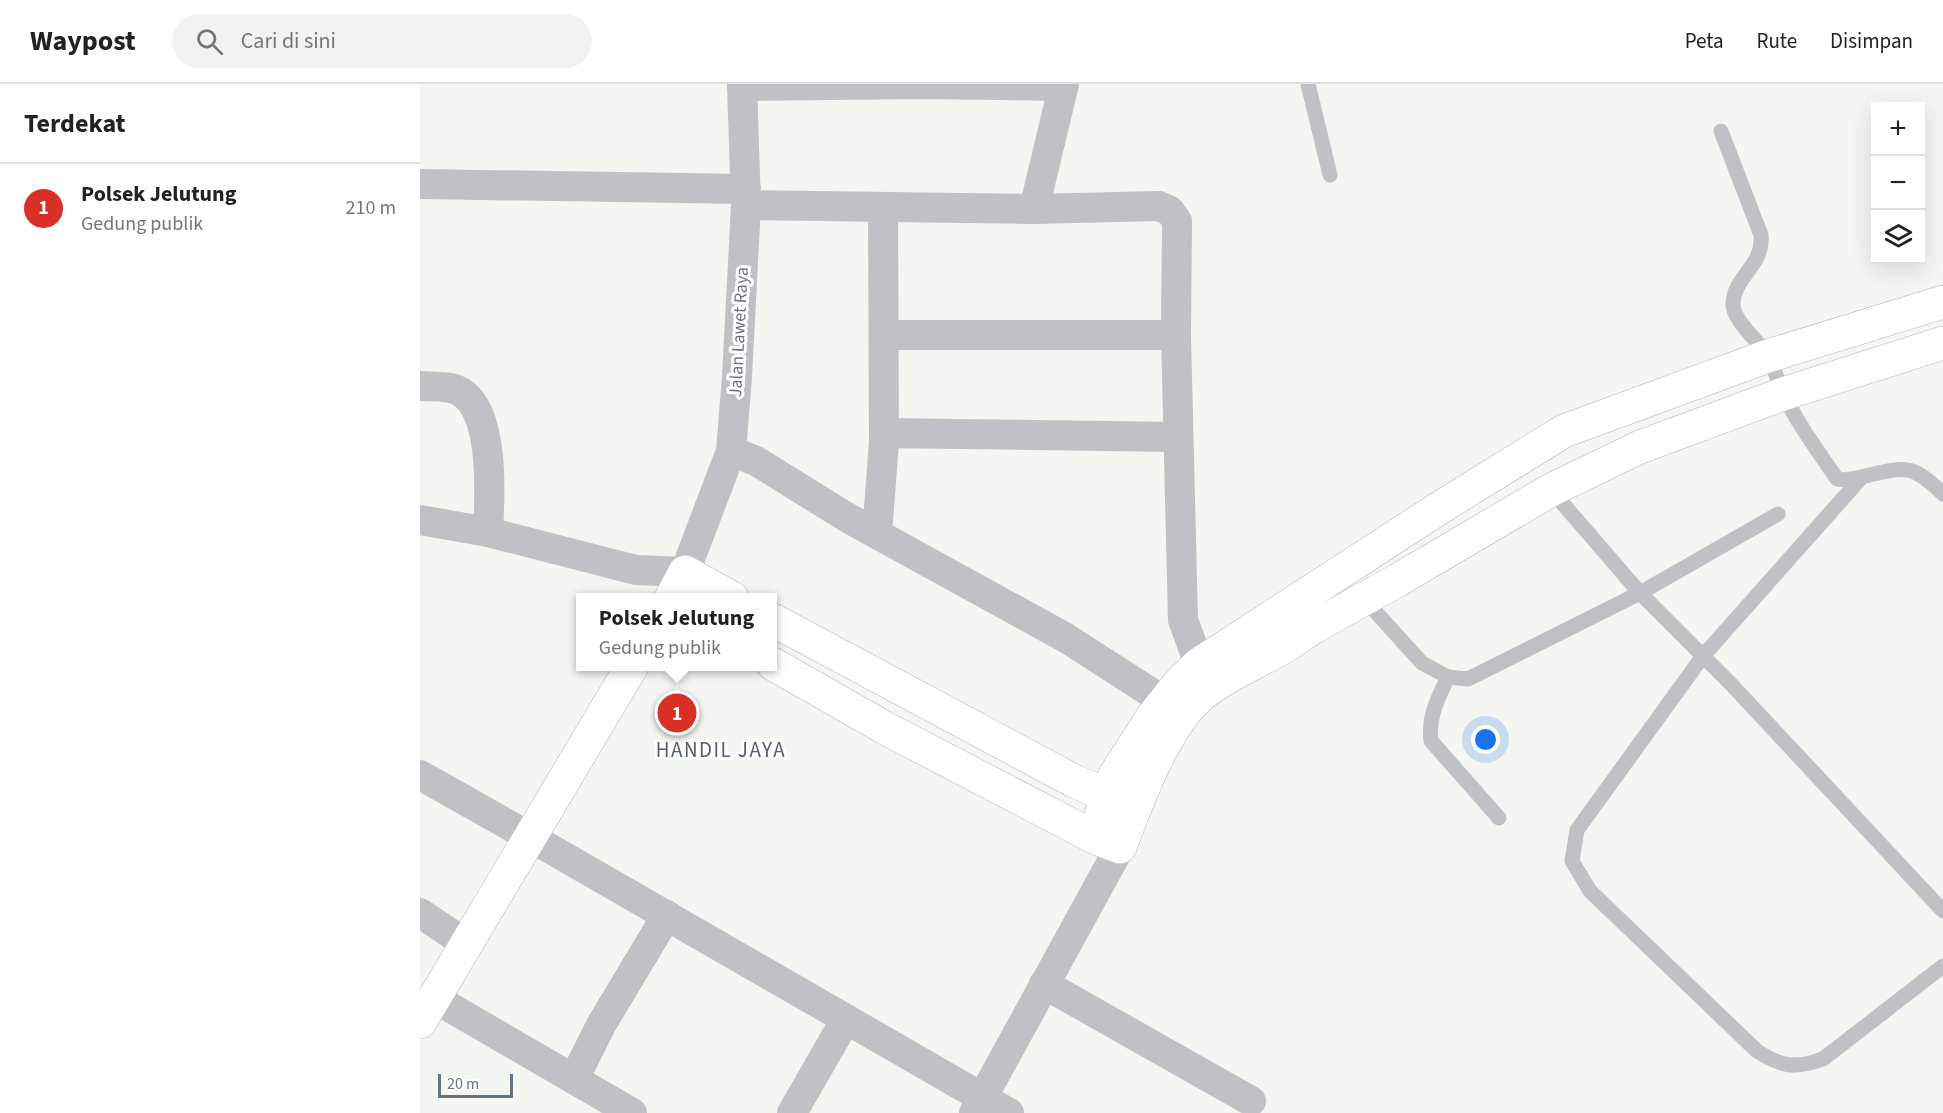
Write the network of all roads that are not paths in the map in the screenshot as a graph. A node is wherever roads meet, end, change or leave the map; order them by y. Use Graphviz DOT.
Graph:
graph roads {
  1 [pos="1308,84"];
  2 [pos="742,85"];
  3 [pos="1063,85"];
  4 [pos="1721,131"];
  5 [pos="1330,175"];
  6 [pos="420,184"];
  7 [pos="746,197"];
  8 [pos="883,207"];
  9 [pos="1034,209"];
  10 [pos="1943,302"];
  11 [pos="885,335"];
  12 [pos="1176,335"];
  13 [pos="1943,343"];
  14 [pos="1768,356"];
  15 [pos="420,386"];
  16 [pos="1783,394"];
  17 [pos="884,433"];
  18 [pos="1178,437"];
  19 [pos="731,451"];
  20 [pos="1862,477"];
  21 [pos="1551,490"];
  22 [pos="1943,494"];
  23 [pos="1778,514"];
  24 [pos="420,520"];
  25 [pos="488,532"];
  26 [pos="877,534"];
  27 [pos="636,570"];
  28 [pos="678,585"];
  29 [pos="658,593"];
  30 [pos="714,593"];
  31 [pos="1640,593"];
  32 [pos="1364,599"];
  33 [pos="777,622"];
  34 [pos="1703,656"];
  35 [pos="777,666"];
  36 [pos="629,671"];
  37 [pos="1210,673"];
  38 [pos="1448,677"];
  39 [pos="905,691"];
  40 [pos="1164,701"];
  41 [pos="885,728"];
  42 [pos="420,776"];
  43 [pos="1120,801"];
  44 [pos="1499,818"];
  45 [pos="530,837"];
  46 [pos="1108,843"];
  47 [pos="1943,911"];
  48 [pos="420,913"];
  49 [pos="667,915"];
  50 [pos="468,945"];
  51 [pos="1943,966"];
  52 [pos="1044,984"];
  53 [pos="427,1010"];
  54 [pos="846,1018"];
  55 [pos="574,1079"];
  56 [pos="1251,1101"];
  57 [pos="979,1105"];
  58 [pos="632,1113"];
  59 [pos="792,1113"];
  60 [pos="1009,1113"];
  1 -- 5 [label="lane"];
  2 -- 3 [label="street"];
  2 -- 7 [label="street, Jalan Lawet Raya"];
  3 -- 9 [label="street"];
  4 -- 14 [label="lane"];
  6 -- 7 [label="street"];
  7 -- 8 [label="street"];
  7 -- 19 [label="street, Jalan Lawet Raya"];
  8 -- 9 [label="street"];
  8 -- 11 [label="street"];
  9 -- 12 [label="street"];
  10 -- 14 [label="street"];
  11 -- 12 [label="street"];
  11 -- 17 [label="street"];
  12 -- 18 [label="street"];
  13 -- 16 [label="street"];
  14 -- 16 [label="lane"];
  14 -- 37 [label="street"];
  15 -- 25 [label="street"];
  16 -- 20 [label="lane"];
  16 -- 21 [label="street"];
  17 -- 18 [label="street"];
  17 -- 26 [label="street"];
  18 -- 37 [label="street"];
  19 -- 26 [label="street"];
  19 -- 28 [label="street, Jalan Lawet Raya"];
  20 -- 22 [label="lane"];
  20 -- 34 [label="lane"];
  21 -- 31 [label="lane"];
  21 -- 32 [label="street"];
  23 -- 31 [label="lane"];
  24 -- 25 [label="street"];
  25 -- 27 [label="street"];
  26 -- 40 [label="street"];
  27 -- 28 [label="street"];
  27 -- 29 [label="street"];
  28 -- 30 [label="street"];
  31 -- 34 [label="lane"];
  31 -- 38 [label="lane"];
  32 -- 37 [label="street"];
  32 -- 38 [label="lane"];
  33 -- 39 [label="street"];
  34 -- 47 [label="lane"];
  34 -- 51 [label="lane"];
  35 -- 41 [label="street"];
  36 -- 45 [label="street"];
  37 -- 40 [label="street"];
  37 -- 43 [label="street"];
  38 -- 44 [label="lane"];
  39 -- 41 [label="street"];
  39 -- 43 [label="street"];
  40 -- 43 [label="street"];
  41 -- 46 [label="street"];
  42 -- 45 [label="street"];
  43 -- 46 [label="street"];
  45 -- 49 [label="street"];
  45 -- 50 [label="street"];
  46 -- 52 [label="street"];
  48 -- 50 [label="street"];
  49 -- 54 [label="street"];
  49 -- 55 [label="street"];
  50 -- 53 [label="street"];
  52 -- 56 [label="street"];
  52 -- 57 [label="street"];
  53 -- 55 [label="street"];
  54 -- 57 [label="street"];
  54 -- 59 [label="street"];
  55 -- 58 [label="street"];
  57 -- 60 [label="street"];
}
